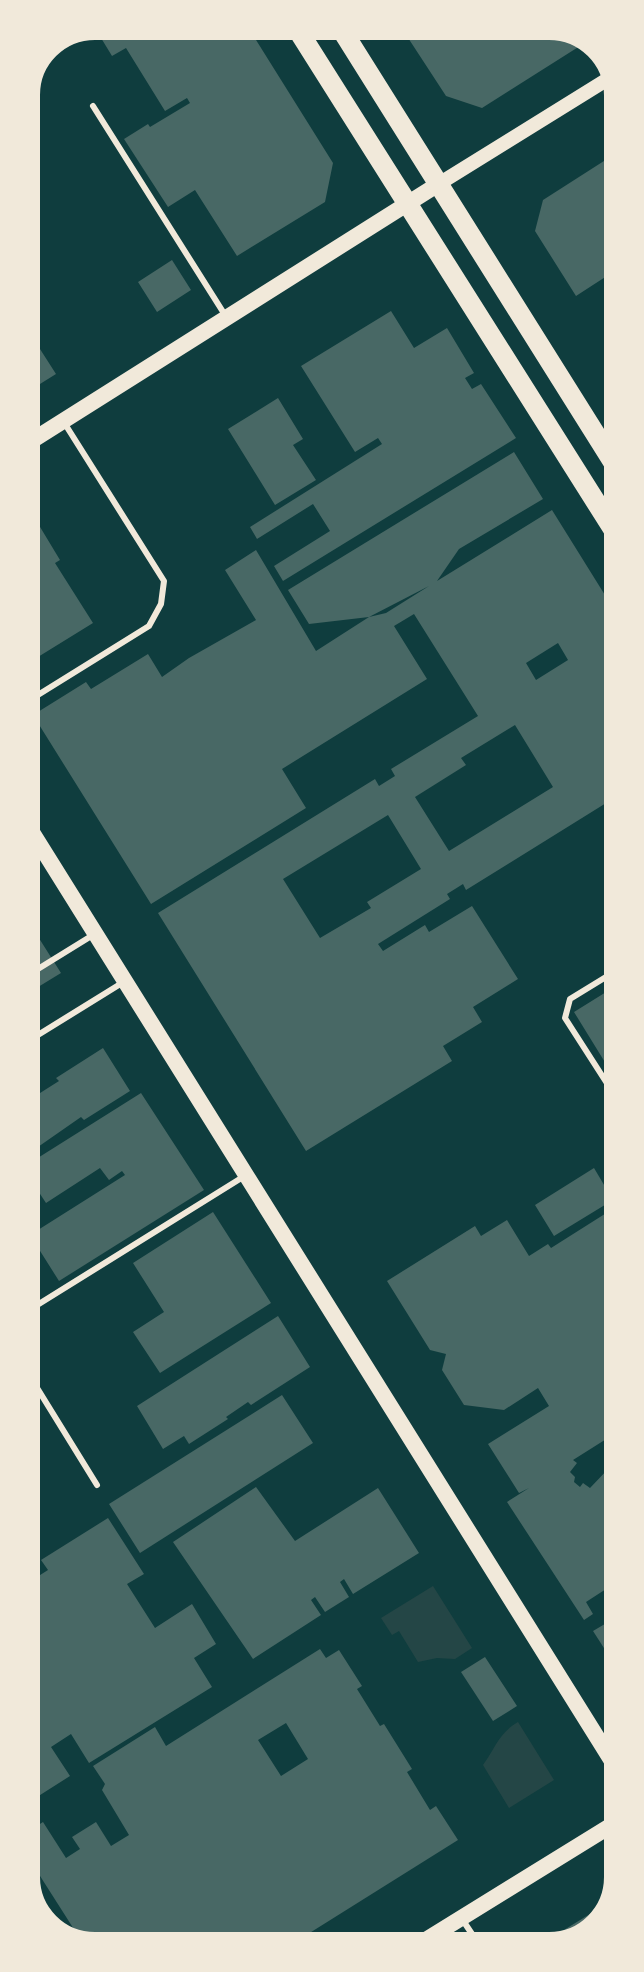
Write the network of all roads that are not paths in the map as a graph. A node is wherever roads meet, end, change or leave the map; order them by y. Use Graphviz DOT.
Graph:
graph roads {
  1 [pos="303,38"];
  2 [pos="347,38"];
  3 [pos="604,81"];
  4 [pos="93,106"];
  5 [pos="437,185"];
  6 [pos="409,205"];
  7 [pos="227,318"];
  8 [pos="63,421"];
  9 [pos="38,437"];
  10 [pos="606,451"];
  11 [pos="606,518"];
  12 [pos="38,695"];
  13 [pos="38,842"];
  14 [pos="96,933"];
  15 [pos="38,969"];
  16 [pos="606,977"];
  17 [pos="125,981"];
  18 [pos="38,1035"];
  19 [pos="606,1082"];
  20 [pos="246,1175"];
  21 [pos="38,1305"];
  22 [pos="38,1389"];
  23 [pos="97,1485"];
  24 [pos="606,1752"];
  25 [pos="606,1829"];
  26 [pos="462,1918"];
  27 [pos="436,1934"];
  28 [pos="472,1934"];
  1 -- 6 [label="main road"];
  2 -- 5 [label="main road"];
  3 -- 5 [label="street"];
  4 -- 7 [label="lane"];
  5 -- 6 [label="main road"];
  5 -- 10 [label="main road"];
  6 -- 7 [label="main road"];
  6 -- 11 [label="main road"];
  7 -- 8 [label="main road"];
  8 -- 9 [label="main road"];
  8 -- 12 [label="lane"];
  13 -- 14 [label="main road"];
  14 -- 15 [label="lane"];
  14 -- 17 [label="main road"];
  16 -- 19 [label="lane"];
  17 -- 18 [label="lane"];
  17 -- 20 [label="main road"];
  20 -- 21 [label="lane"];
  20 -- 24 [label="main road"];
  22 -- 23 [label="lane"];
  25 -- 26 [label="main road"];
  26 -- 27 [label="main road"];
  26 -- 28 [label="lane"];
}
